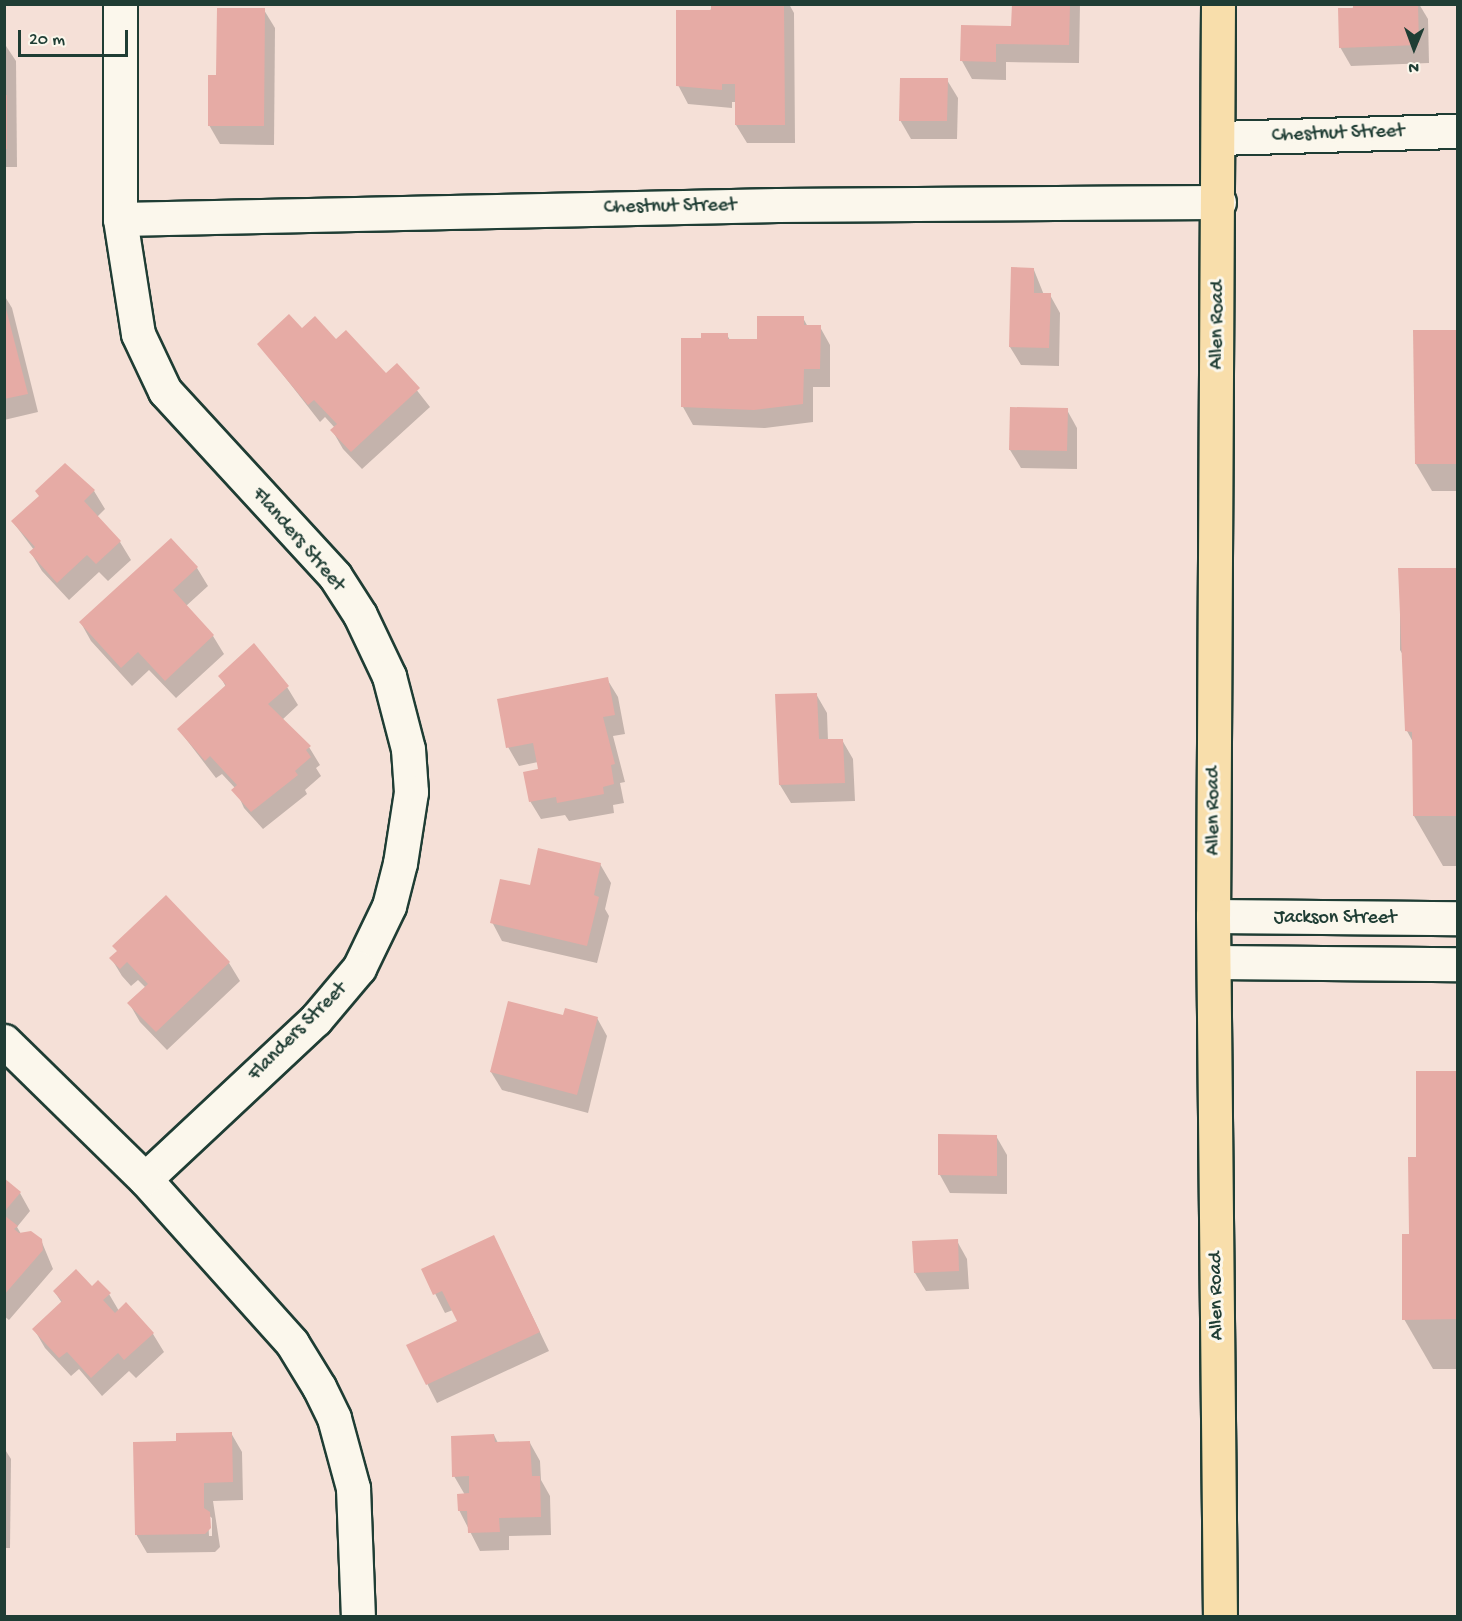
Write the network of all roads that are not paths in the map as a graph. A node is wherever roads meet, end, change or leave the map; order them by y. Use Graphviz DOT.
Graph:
graph roads {
  1 [pos="120,4"];
  2 [pos="1218,4"];
  3 [pos="1458,131"];
  4 [pos="1219,138"];
  5 [pos="1219,202"];
  6 [pos="120,219"];
  7 [pos="1213,916"];
  8 [pos="1458,918"];
  9 [pos="1214,962"];
  10 [pos="1458,964"];
  11 [pos="4,1041"];
  12 [pos="145,1179"];
  13 [pos="358,1617"];
  14 [pos="1220,1617"];
  1 -- 6 [label="street, Flanders Street"];
  2 -- 4 [label="main road, Allen Road"];
  3 -- 4 [label="street, Chestnut Street"];
  4 -- 5 [label="main road, Allen Road"];
  5 -- 6 [label="street, Chestnut Street"];
  5 -- 7 [label="main road, Allen Road"];
  6 -- 12 [label="street, Flanders Street"];
  7 -- 8 [label="street, Jackson Street"];
  7 -- 9 [label="main road, Allen Road"];
  9 -- 10 [label="street"];
  9 -- 14 [label="main road, Allen Road"];
  11 -- 12 [label="street"];
  12 -- 13 [label="street"];
}
